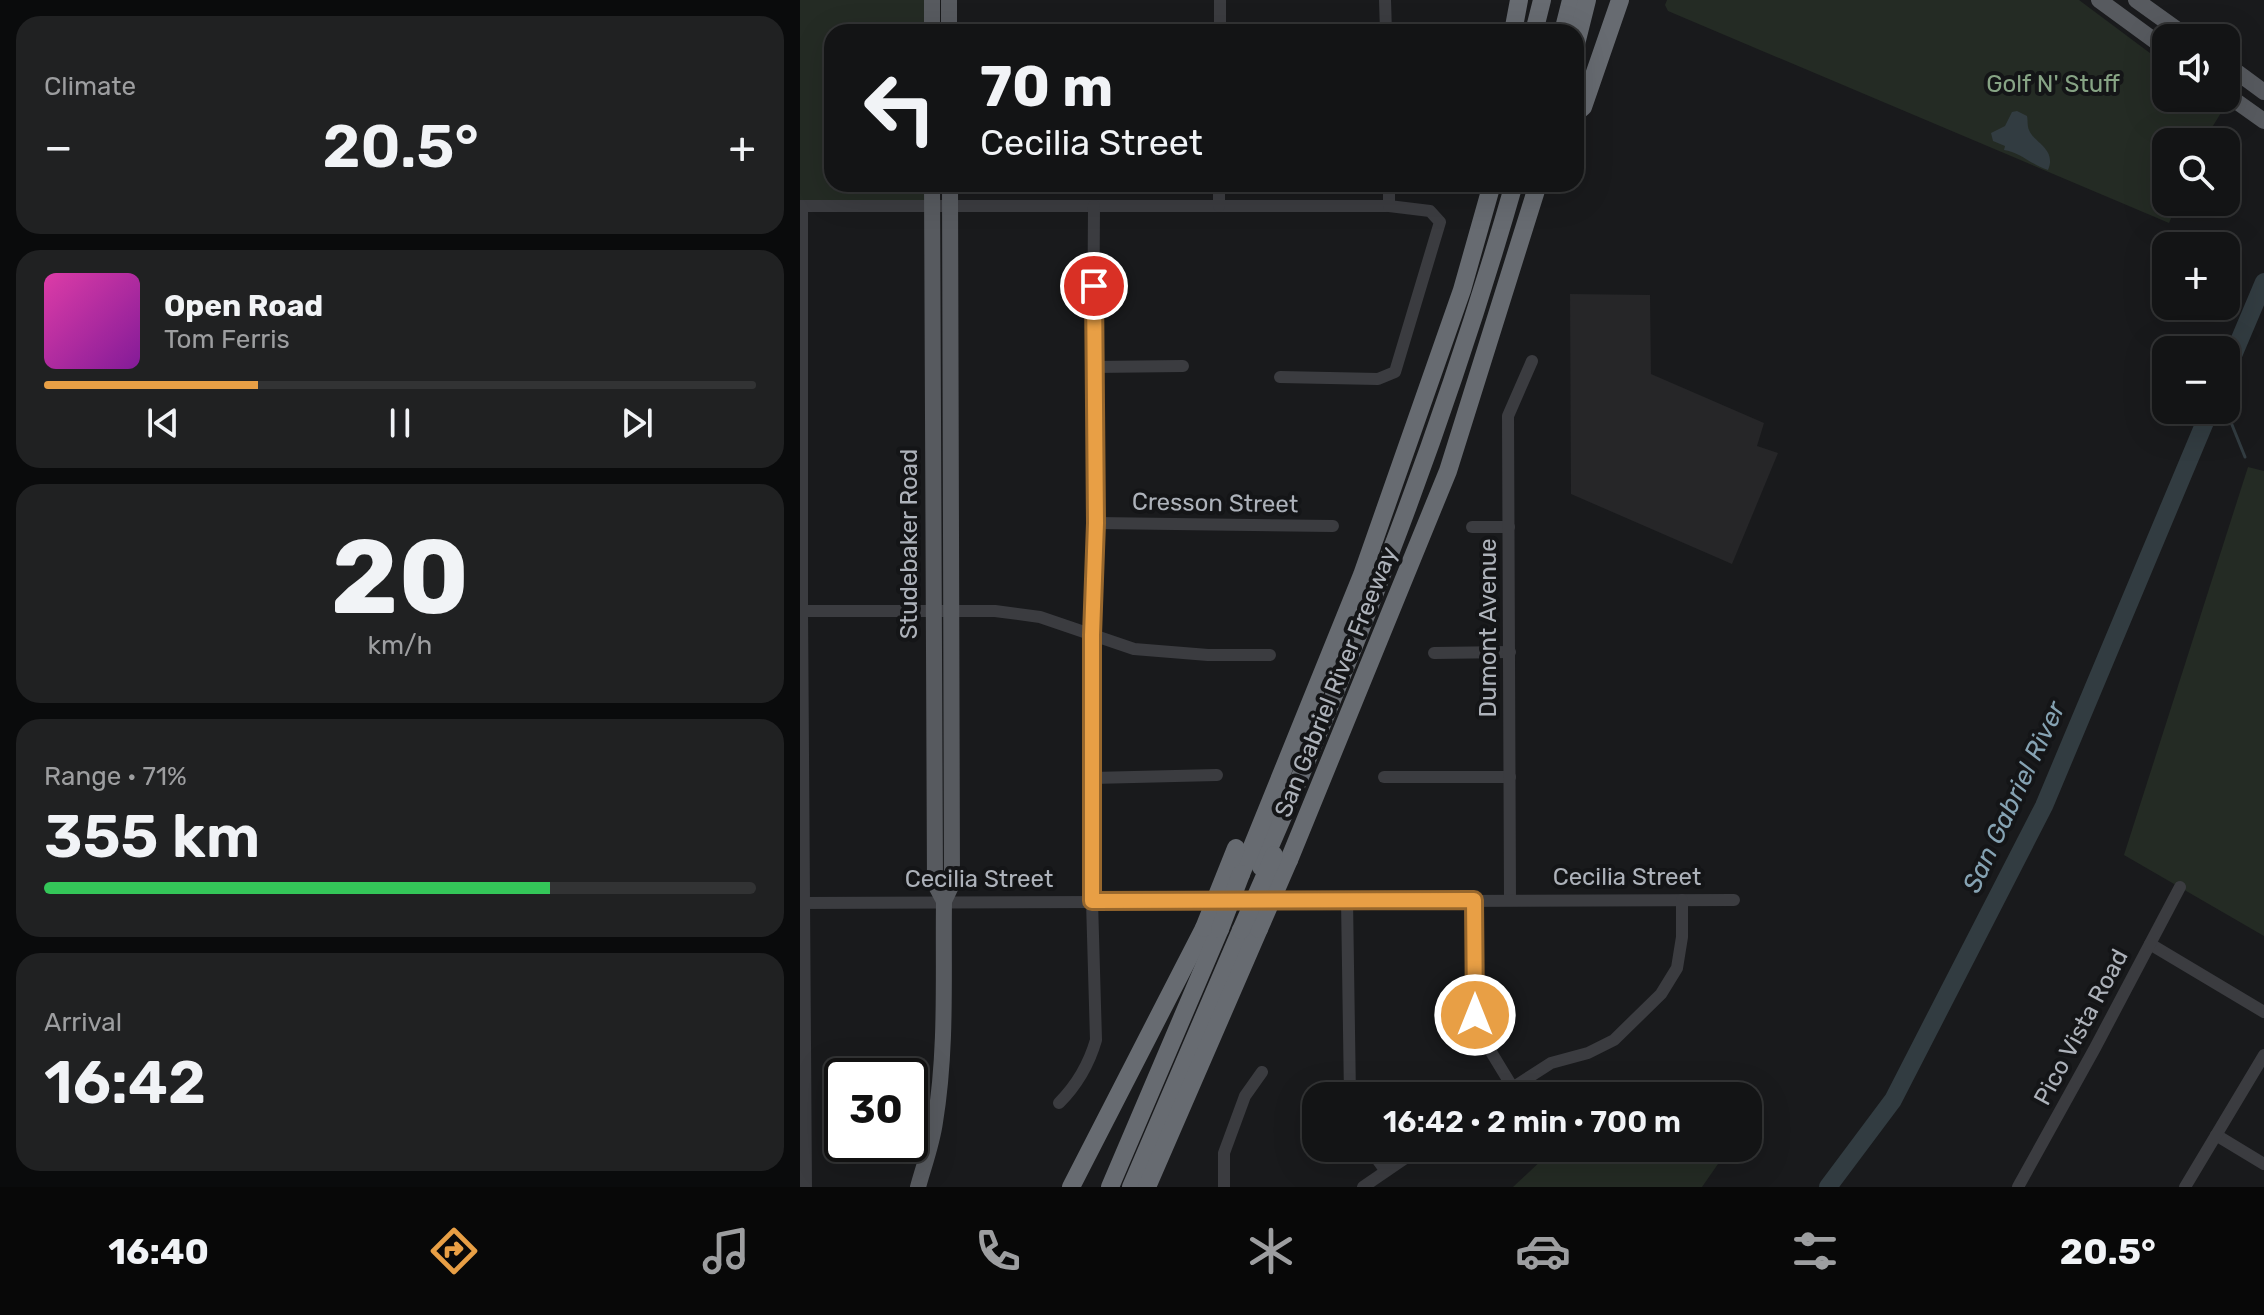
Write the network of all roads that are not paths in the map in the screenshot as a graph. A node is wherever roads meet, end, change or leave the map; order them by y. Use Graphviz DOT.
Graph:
graph roads {
  1 [pos="932,0"];
  2 [pos="949,0"];
  3 [pos="1220,0"];
  4 [pos="1385,0"];
  5 [pos="1519,0"];
  6 [pos="1542,0"];
  7 [pos="1563,0"];
  8 [pos="1571,0"];
  9 [pos="1587,0"];
  10 [pos="1620,0"];
  11 [pos="2099,0"];
  12 [pos="2136,0"];
  13 [pos="932,24"];
  14 [pos="949,24"];
  15 [pos="1220,24"];
  16 [pos="1386,24"];
  17 [pos="1514,24"];
  18 [pos="1536,24"];
  19 [pos="1557,24"];
  20 [pos="1565,24"];
  21 [pos="1581,24"];
  22 [pos="2169,24"];
  23 [pos="2152,39"];
  24 [pos="2240,74"];
  25 [pos="2264,92"];
  26 [pos="1584,104"];
  27 [pos="2240,104"];
  28 [pos="2264,121"];
  29 [pos="932,192"];
  30 [pos="950,192"];
  31 [pos="1219,192"];
  32 [pos="1389,192"];
  33 [pos="1480,192"];
  34 [pos="1490,192"];
  35 [pos="1512,192"];
  36 [pos="1520,192"];
  37 [pos="1535,192"];
  38 [pos="801,206"];
  39 [pos="933,206"];
  40 [pos="950,206"];
  41 [pos="1094,206"];
  42 [pos="1219,206"];
  43 [pos="1389,206"];
  44 [pos="1462,290"];
  45 [pos="1532,361"];
  46 [pos="1183,366"];
  47 [pos="1093,367"];
  48 [pos="1280,377"];
  49 [pos="1096,523"];
  50 [pos="1333,526"];
  51 [pos="1472,527"];
  52 [pos="1509,527"];
  53 [pos="801,611"];
  54 [pos="933,612"];
  55 [pos="951,612"];
  56 [pos="1092,635"];
  57 [pos="1510,652"];
  58 [pos="1434,653"];
  59 [pos="1270,655"];
  60 [pos="1307,710"];
  61 [pos="1217,775"];
  62 [pos="1384,777"];
  63 [pos="1510,777"];
  64 [pos="1092,778"];
  65 [pos="1282,858"];
  66 [pos="1249,874"];
  67 [pos="2180,887"];
  68 [pos="1510,899"];
  69 [pos="1347,900"];
  70 [pos="1474,900"];
  71 [pos="1682,900"];
  72 [pos="1734,900"];
  73 [pos="944,901"];
  74 [pos="1092,901"];
  75 [pos="802,903"];
  76 [pos="1231,929"];
  77 [pos="2150,944"];
  78 [pos="2264,1012"];
  79 [pos="2264,1055"];
  80 [pos="1262,1072"];
  81 [pos="1350,1082"];
  82 [pos="1509,1082"];
  83 [pos="1522,1082"];
  84 [pos="1059,1103"];
  85 [pos="2216,1135"];
  86 [pos="1379,1162"];
  87 [pos="1398,1162"];
  88 [pos="2264,1164"];
  89 [pos="1385,1170"];
  90 [pos="806,1187"];
  91 [pos="918,1187"];
  92 [pos="1071,1187"];
  93 [pos="1110,1187"];
  94 [pos="1131,1187"];
  95 [pos="1147,1187"];
  96 [pos="1224,1187"];
  97 [pos="1363,1187"];
  98 [pos="2018,1187"];
  99 [pos="2185,1187"];
  1 -- 13 [label="main road"];
  2 -- 14 [label="main road"];
  3 -- 15 [label="street"];
  4 -- 16 [label="street"];
  5 -- 17 [label="highway"];
  6 -- 18 [label="highway"];
  7 -- 19 [label="highway"];
  8 -- 20 [label="highway"];
  9 -- 21 [label="highway"];
  10 -- 26 [label="highway"];
  11 -- 23 [label="main road"];
  12 -- 22 [label="main road"];
  24 -- 25 [label="main road"];
  27 -- 28 [label="main road"];
  29 -- 39 [label="main road, Studebaker Road"];
  30 -- 40 [label="main road, Studebaker Road"];
  31 -- 42 [label="street"];
  32 -- 43 [label="street"];
  33 -- 44 [label="highway"];
  34 -- 44 [label="highway, San Gabriel River Freeway"];
  35 -- 66 [label="highway"];
  36 -- 65 [label="highway"];
  37 -- 65 [label="highway, San Gabriel River Freeway"];
  38 -- 39 [label="street"];
  38 -- 53 [label="street"];
  39 -- 40 [label="street"];
  39 -- 54 [label="main road, Studebaker Road"];
  40 -- 41 [label="street"];
  40 -- 55 [label="main road, Studebaker Road"];
  41 -- 42 [label="street"];
  41 -- 47 [label="street"];
  42 -- 43 [label="street"];
  43 -- 48 [label="street"];
  44 -- 60 [label="highway, San Gabriel River Freeway"];
  45 -- 52 [label="street, Dumont Avenue"];
  46 -- 47 [label="street"];
  47 -- 49 [label="street"];
  49 -- 50 [label="street, Cresson Street"];
  49 -- 56 [label="street"];
  51 -- 52 [label="street"];
  52 -- 57 [label="street, Dumont Avenue"];
  53 -- 54 [label="street"];
  53 -- 75 [label="street"];
  54 -- 55 [label="street"];
  54 -- 73 [label="main road, Studebaker Road"];
  55 -- 56 [label="street"];
  55 -- 73 [label="main road, Studebaker Road"];
  56 -- 59 [label="street"];
  56 -- 64 [label="street"];
  57 -- 58 [label="street"];
  57 -- 63 [label="street, Dumont Avenue"];
  60 -- 66 [label="highway, San Gabriel River Freeway"];
  60 -- 76 [label="highway, bridge"];
  61 -- 64 [label="street"];
  62 -- 63 [label="street"];
  63 -- 68 [label="street, Dumont Avenue"];
  64 -- 74 [label="street"];
  65 -- 76 [label="highway, San Gabriel River Freeway, bridge"];
  66 -- 76 [label="highway, San Gabriel River Freeway, bridge"];
  67 -- 77 [label="street, Pico Vista Road"];
  68 -- 70 [label="street, Cecilia Street"];
  68 -- 71 [label="street, Cecilia Street"];
  69 -- 70 [label="street, Cecilia Street"];
  69 -- 74 [label="street, Cecilia Street"];
  69 -- 81 [label="street"];
  70 -- 82 [label="street"];
  71 -- 72 [label="street, Cecilia Street"];
  71 -- 83 [label="street"];
  73 -- 74 [label="street, Cecilia Street"];
  73 -- 75 [label="street, Cecilia Street"];
  73 -- 91 [label="main road, Studebaker Road"];
  74 -- 84 [label="street"];
  75 -- 90 [label="street"];
  76 -- 92 [label="highway"];
  76 -- 93 [label="highway, San Gabriel River Freeway"];
  76 -- 94 [label="highway"];
  76 -- 95 [label="highway, San Gabriel River Freeway"];
  77 -- 78 [label="street"];
  77 -- 98 [label="street, Pico Vista Road"];
  79 -- 85 [label="street"];
  80 -- 96 [label="street"];
  85 -- 88 [label="street"];
  85 -- 99 [label="street"];
  86 -- 89 [label="street"];
  87 -- 89 [label="street"];
  89 -- 97 [label="street"];
}
